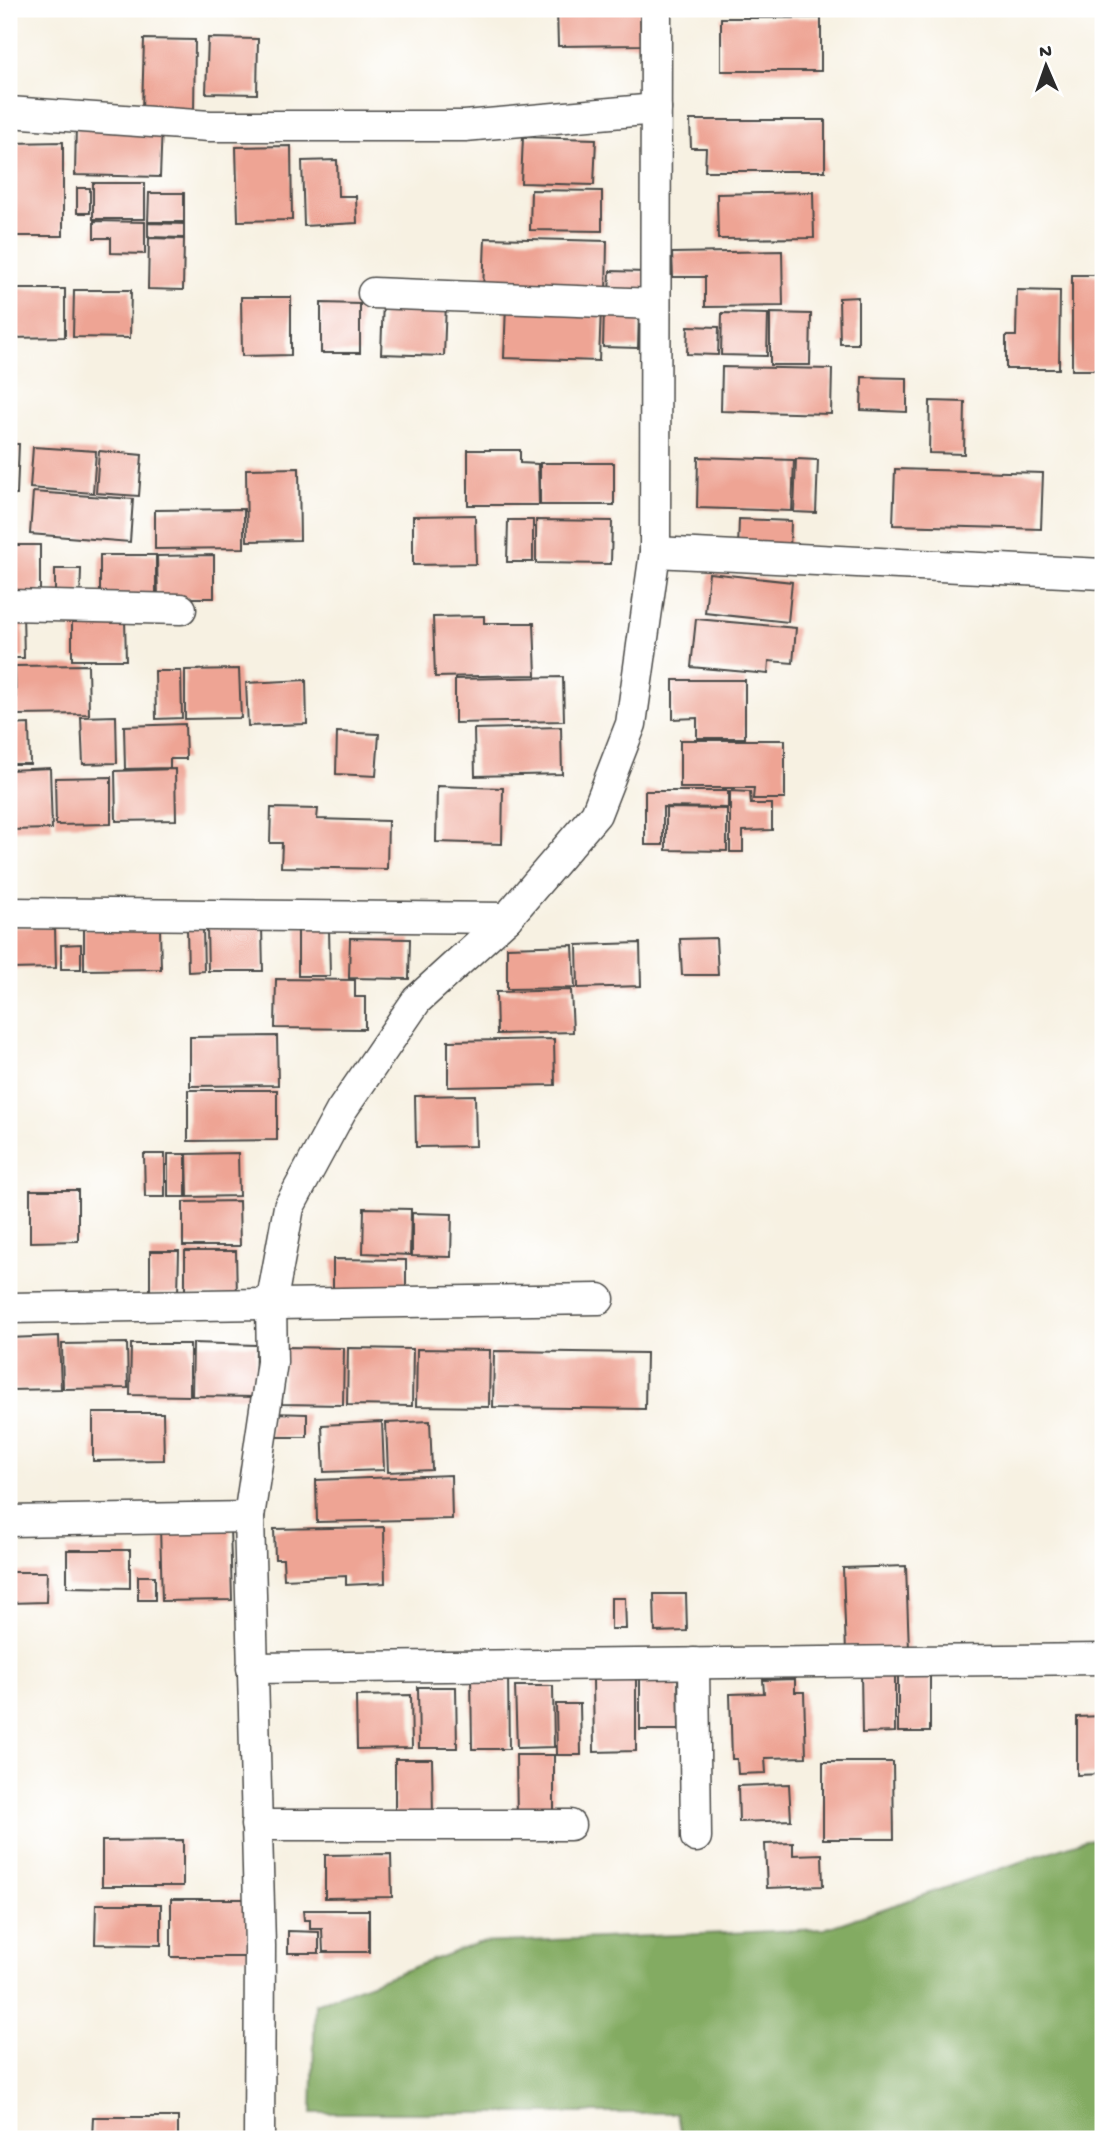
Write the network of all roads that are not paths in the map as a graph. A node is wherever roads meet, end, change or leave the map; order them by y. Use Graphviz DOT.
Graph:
graph roads {
  1 [pos="656,9"];
  2 [pos="656,109"];
  3 [pos="9,112"];
  4 [pos="373,293"];
  5 [pos="654,304"];
  6 [pos="655,552"];
  7 [pos="1103,574"];
  8 [pos="9,605"];
  9 [pos="181,609"];
  10 [pos="9,913"];
  11 [pos="507,918"];
  12 [pos="599,1299"];
  13 [pos="271,1306"];
  14 [pos="9,1308"];
  15 [pos="249,1517"];
  16 [pos="9,1521"];
  17 [pos="1103,1659"];
  18 [pos="694,1663"];
  19 [pos="251,1668"];
  20 [pos="256,1825"];
  21 [pos="570,1825"];
  22 [pos="695,1837"];
  23 [pos="258,2139"];
  1 -- 2 [label="street"];
  2 -- 3 [label="street"];
  2 -- 5 [label="street"];
  4 -- 5 [label="street"];
  5 -- 6 [label="street"];
  6 -- 7 [label="street"];
  6 -- 11 [label="street"];
  8 -- 9 [label="street"];
  10 -- 11 [label="street"];
  11 -- 13 [label="street"];
  12 -- 13 [label="street"];
  13 -- 14 [label="street"];
  13 -- 15 [label="street"];
  15 -- 16 [label="street"];
  15 -- 19 [label="street"];
  17 -- 18 [label="street"];
  18 -- 19 [label="street"];
  18 -- 22 [label="street"];
  19 -- 20 [label="street"];
  20 -- 21 [label="street"];
  20 -- 23 [label="street"];
}
